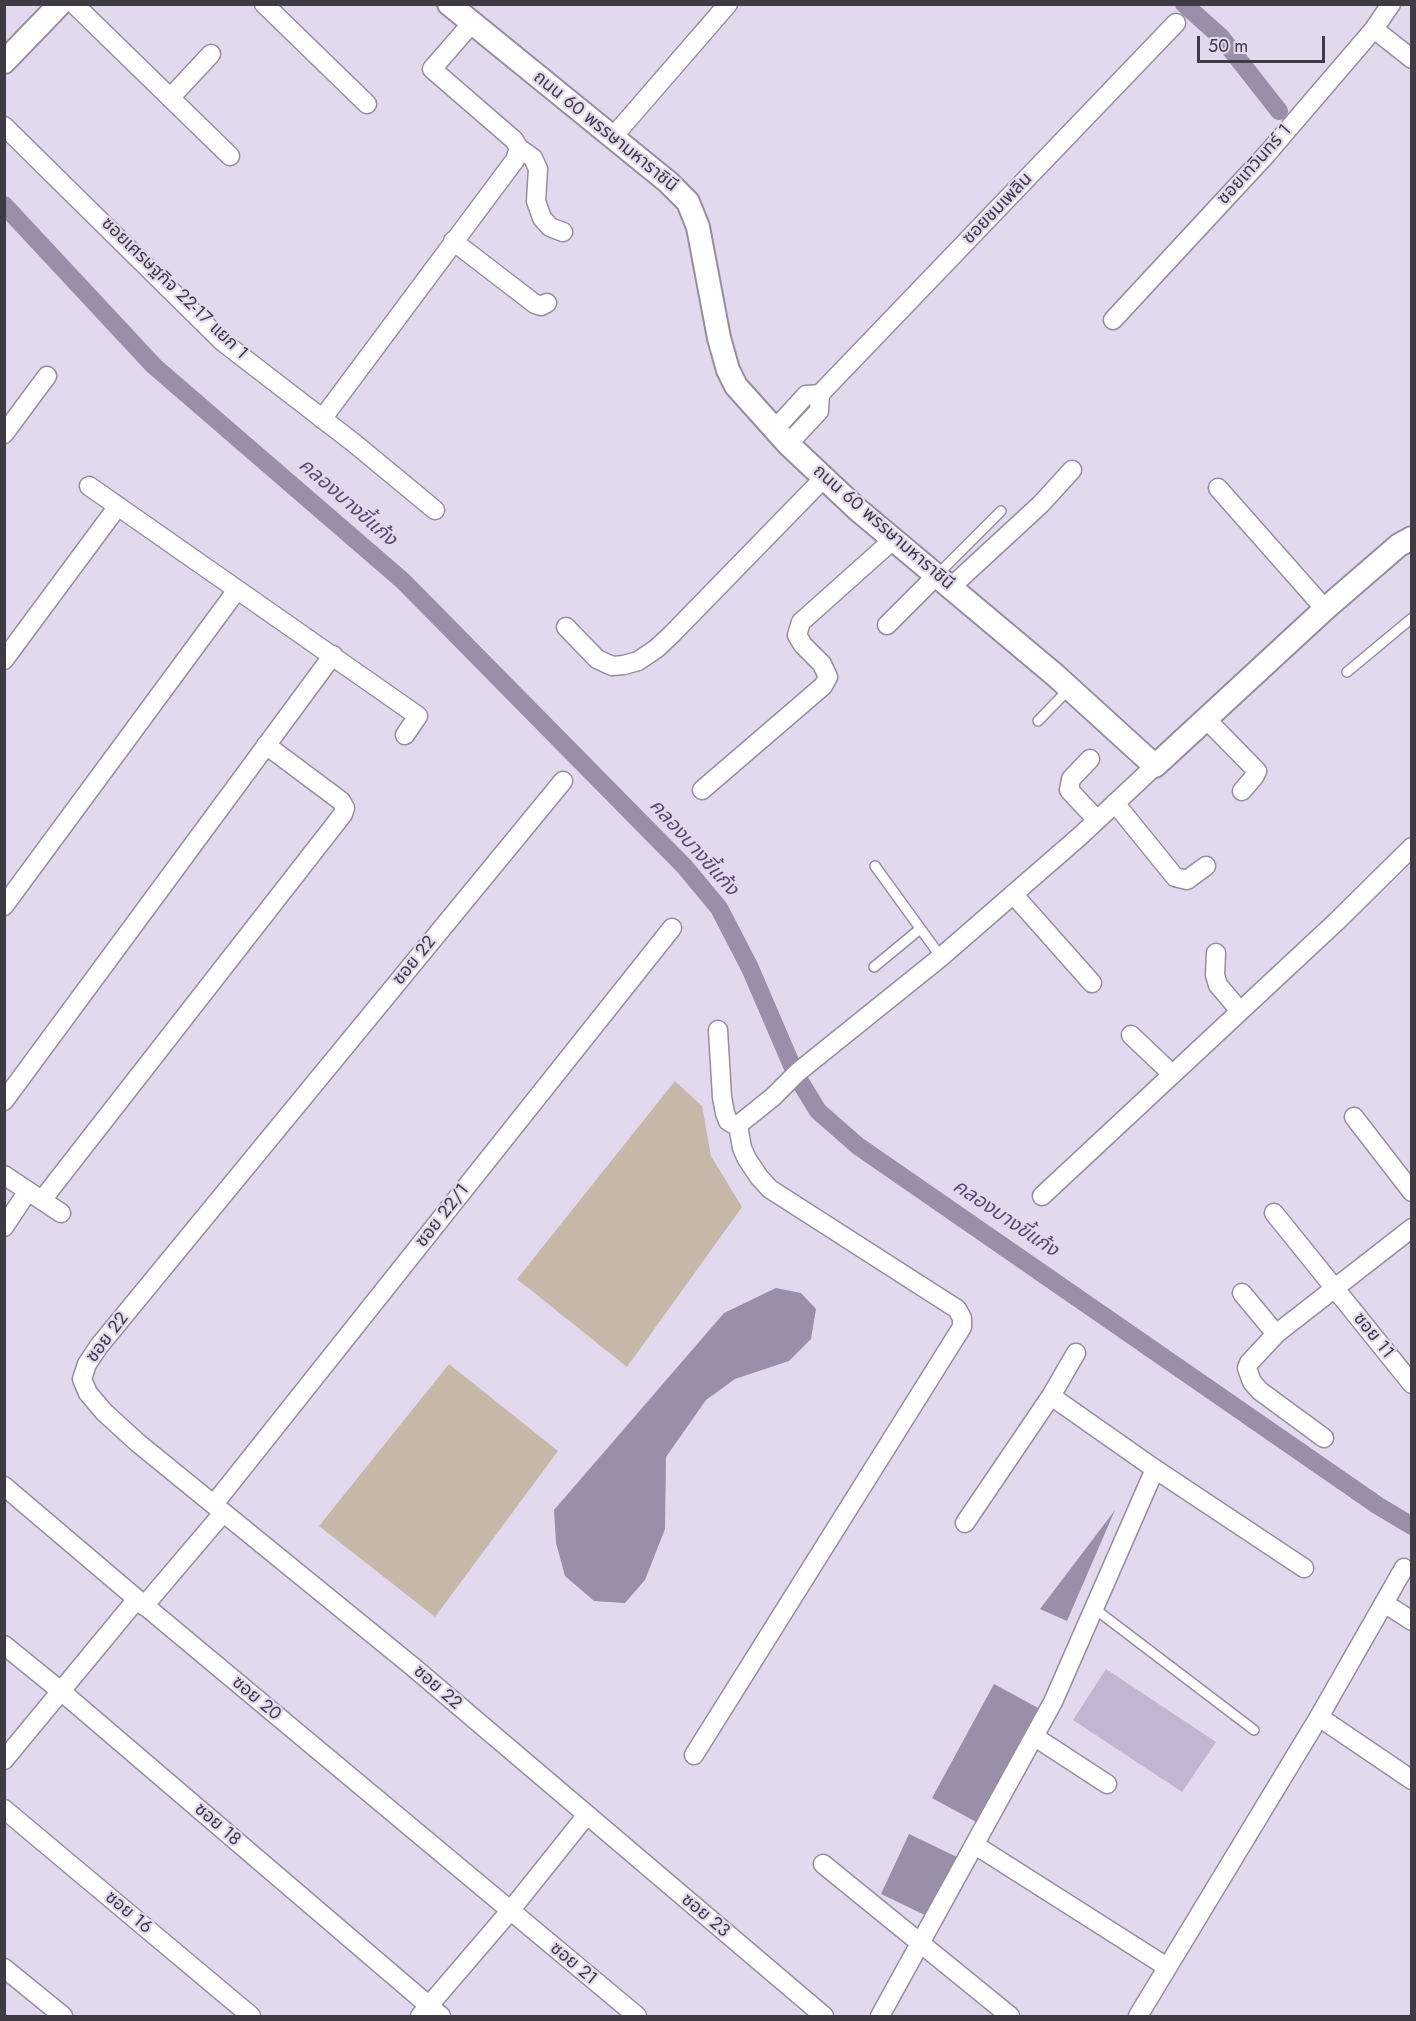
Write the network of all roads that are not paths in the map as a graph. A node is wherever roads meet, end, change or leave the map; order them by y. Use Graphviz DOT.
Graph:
graph roads {
  1 [pos="60,4"];
  2 [pos="74,4"];
  3 [pos="264,4"];
  4 [pos="449,4"];
  5 [pos="728,4"];
  6 [pos="1391,4"];
  7 [pos="472,23"];
  8 [pos="1176,23"];
  9 [pos="1374,29"];
  10 [pos="211,54"];
  11 [pos="1412,59"];
  12 [pos="4,62"];
  13 [pos="170,98"];
  14 [pos="367,104"];
  15 [pos="4,126"];
  16 [pos="612,138"];
  17 [pos="519,148"];
  18 [pos="230,156"];
  19 [pos="563,232"];
  20 [pos="453,241"];
  21 [pos="547,303"];
  22 [pos="1113,320"];
  23 [pos="47,376"];
  24 [pos="322,419"];
  25 [pos="4,434"];
  26 [pos="782,437"];
  27 [pos="1072,470"];
  28 [pos="824,478"];
  29 [pos="89,486"];
  30 [pos="1218,488"];
  31 [pos="118,506"];
  32 [pos="435,510"];
  33 [pos="1001,511"];
  34 [pos="1412,538"];
  35 [pos="894,539"];
  36 [pos="944,581"];
  37 [pos="237,590"];
  38 [pos="1325,609"];
  39 [pos="1412,618"];
  40 [pos="887,625"];
  41 [pos="566,627"];
  42 [pos="333,655"];
  43 [pos="4,660"];
  44 [pos="1347,672"];
  45 [pos="1069,688"];
  46 [pos="1206,719"];
  47 [pos="1038,721"];
  48 [pos="405,735"];
  49 [pos="266,745"];
  50 [pos="1090,759"];
  51 [pos="1155,766"];
  52 [pos="563,782"];
  53 [pos="702,790"];
  54 [pos="1242,791"];
  55 [pos="1115,803"];
  56 [pos="1096,820"];
  57 [pos="1412,847"];
  58 [pos="875,866"];
  59 [pos="1206,866"];
  60 [pos="1013,894"];
  61 [pos="4,906"];
  62 [pos="672,928"];
  63 [pos="920,929"];
  64 [pos="1216,953"];
  65 [pos="942,957"];
  66 [pos="874,968"];
  67 [pos="1092,983"];
  68 [pos="1240,1011"];
  69 [pos="718,1030"];
  70 [pos="1131,1035"];
  71 [pos="1172,1074"];
  72 [pos="4,1101"];
  73 [pos="1354,1117"];
  74 [pos="738,1125"];
  75 [pos="4,1175"];
  76 [pos="1412,1192"];
  77 [pos="35,1196"];
  78 [pos="1042,1196"];
  79 [pos="61,1213"];
  80 [pos="1274,1213"];
  81 [pos="4,1227"];
  82 [pos="1412,1228"];
  83 [pos="1334,1288"];
  84 [pos="1242,1293"];
  85 [pos="1276,1334"];
  86 [pos="1076,1353"];
  87 [pos="1412,1384"];
  88 [pos="1051,1396"];
  89 [pos="1324,1438"];
  90 [pos="1155,1469"];
  91 [pos="4,1486"];
  92 [pos="218,1508"];
  93 [pos="964,1523"];
  94 [pos="1305,1568"];
  95 [pos="1404,1568"];
  96 [pos="141,1603"];
  97 [pos="1384,1603"];
  98 [pos="1095,1609"];
  99 [pos="1412,1621"];
  100 [pos="4,1645"];
  101 [pos="62,1692"];
  102 [pos="1318,1717"];
  103 [pos="1254,1730"];
  104 [pos="1035,1737"];
  105 [pos="694,1755"];
  106 [pos="4,1760"];
  107 [pos="1412,1780"];
  108 [pos="1107,1784"];
  109 [pos="4,1809"];
  110 [pos="586,1816"];
  111 [pos="975,1845"];
  112 [pos="823,1864"];
  113 [pos="510,1911"];
  114 [pos="920,1943"];
  115 [pos="1167,1967"];
  116 [pos="4,1968"];
  117 [pos="804,2009"];
  118 [pos="430,2013"];
  119 [pos="63,2016"];
  120 [pos="250,2016"];
  121 [pos="637,2016"];
  122 [pos="824,2016"];
  123 [pos="880,2016"];
  124 [pos="1010,2016"];
  125 [pos="1138,2016"];
  1 -- 12 [label="street"];
  2 -- 13 [label="street"];
  3 -- 14 [label="street"];
  4 -- 7 [label="street, ถนน 60 พรรษามหาราชินี"];
  5 -- 16 [label="street"];
  6 -- 9 [label="street, ซอยเทวินทร์ 1"];
  7 -- 16 [label="street, ถนน 60 พรรษามหาราชินี"];
  7 -- 17 [label="street"];
  8 -- 26 [label="street, ซอยชมเพลิน"];
  9 -- 11 [label="street"];
  9 -- 22 [label="street, ซอยเทวินทร์ 1"];
  10 -- 13 [label="street"];
  13 -- 18 [label="street"];
  15 -- 24 [label="street, ซอยเศรษฐกิจ 22-17 แยก 1"];
  16 -- 26 [label="street, ถนน 60 พรรษามหาราชินี"];
  17 -- 19 [label="street"];
  17 -- 20 [label="street"];
  20 -- 21 [label="street"];
  20 -- 24 [label="street"];
  23 -- 25 [label="street"];
  24 -- 32 [label="street, ซอยเศรษฐกิจ 22-17 แยก 1"];
  26 -- 28 [label="street, ถนน 60 พรรษามหาราชินี"];
  27 -- 36 [label="street"];
  28 -- 35 [label="street, ถนน 60 พรรษามหาราชินี"];
  28 -- 41 [label="street"];
  29 -- 31 [label="street"];
  30 -- 38 [label="street"];
  31 -- 37 [label="street"];
  31 -- 43 [label="street"];
  33 -- 36 [label="lane"];
  34 -- 38 [label="street"];
  35 -- 36 [label="street, ถนน 60 พรรษามหาราชินี"];
  35 -- 53 [label="street"];
  36 -- 40 [label="street"];
  36 -- 45 [label="street, ถนน 60 พรรษามหาราชินี"];
  37 -- 42 [label="street"];
  37 -- 61 [label="street"];
  38 -- 46 [label="street"];
  39 -- 44 [label="lane"];
  42 -- 48 [label="street"];
  42 -- 49 [label="street"];
  45 -- 47 [label="lane"];
  45 -- 51 [label="street, ถนน 60 พรรษามหาราชินี"];
  46 -- 51 [label="street"];
  46 -- 54 [label="street"];
  49 -- 72 [label="street"];
  49 -- 77 [label="street"];
  50 -- 56 [label="street"];
  51 -- 55 [label="street"];
  52 -- 92 [label="street, ซอย 22"];
  55 -- 56 [label="street"];
  55 -- 59 [label="street"];
  56 -- 60 [label="street"];
  57 -- 68 [label="street"];
  58 -- 63 [label="lane"];
  60 -- 65 [label="street"];
  60 -- 67 [label="street"];
  62 -- 92 [label="street, ซอย 22/1"];
  63 -- 65 [label="lane"];
  63 -- 66 [label="lane"];
  64 -- 68 [label="street"];
  65 -- 74 [label="street"];
  68 -- 71 [label="street"];
  69 -- 74 [label="street"];
  70 -- 71 [label="street"];
  71 -- 78 [label="street"];
  73 -- 76 [label="street"];
  74 -- 105 [label="street"];
  75 -- 77 [label="street"];
  77 -- 79 [label="street"];
  77 -- 81 [label="street"];
  80 -- 83 [label="street, ซอย 11"];
  82 -- 83 [label="street"];
  83 -- 85 [label="street"];
  83 -- 87 [label="street, ซอย 11"];
  84 -- 85 [label="street"];
  85 -- 89 [label="street"];
  86 -- 88 [label="street"];
  88 -- 90 [label="street"];
  88 -- 93 [label="street"];
  90 -- 94 [label="street"];
  90 -- 98 [label="street"];
  91 -- 96 [label="street, ซอย 20"];
  92 -- 96 [label="street, ซอย 22/1"];
  92 -- 110 [label="street, ซอย 22"];
  95 -- 97 [label="street"];
  96 -- 101 [label="street, ซอย 22/1"];
  96 -- 113 [label="street, ซอย 20"];
  97 -- 99 [label="street"];
  97 -- 102 [label="street"];
  98 -- 103 [label="lane"];
  98 -- 104 [label="street"];
  100 -- 101 [label="street, ซอย 18"];
  101 -- 106 [label="street, ซอย 22/1"];
  101 -- 118 [label="street, ซอย 18"];
  102 -- 107 [label="street"];
  102 -- 115 [label="street"];
  104 -- 108 [label="street"];
  104 -- 111 [label="street"];
  109 -- 120 [label="street, ซอย 16"];
  110 -- 113 [label="street"];
  110 -- 117 [label="street, ซอย 23"];
  111 -- 114 [label="street"];
  111 -- 115 [label="street"];
  112 -- 114 [label="street"];
  113 -- 118 [label="street"];
  113 -- 121 [label="street, ซอย 21"];
  114 -- 123 [label="street"];
  114 -- 124 [label="street"];
  115 -- 125 [label="street"];
  116 -- 119 [label="street"];
  117 -- 122 [label="street, ซอย 23"];
}
